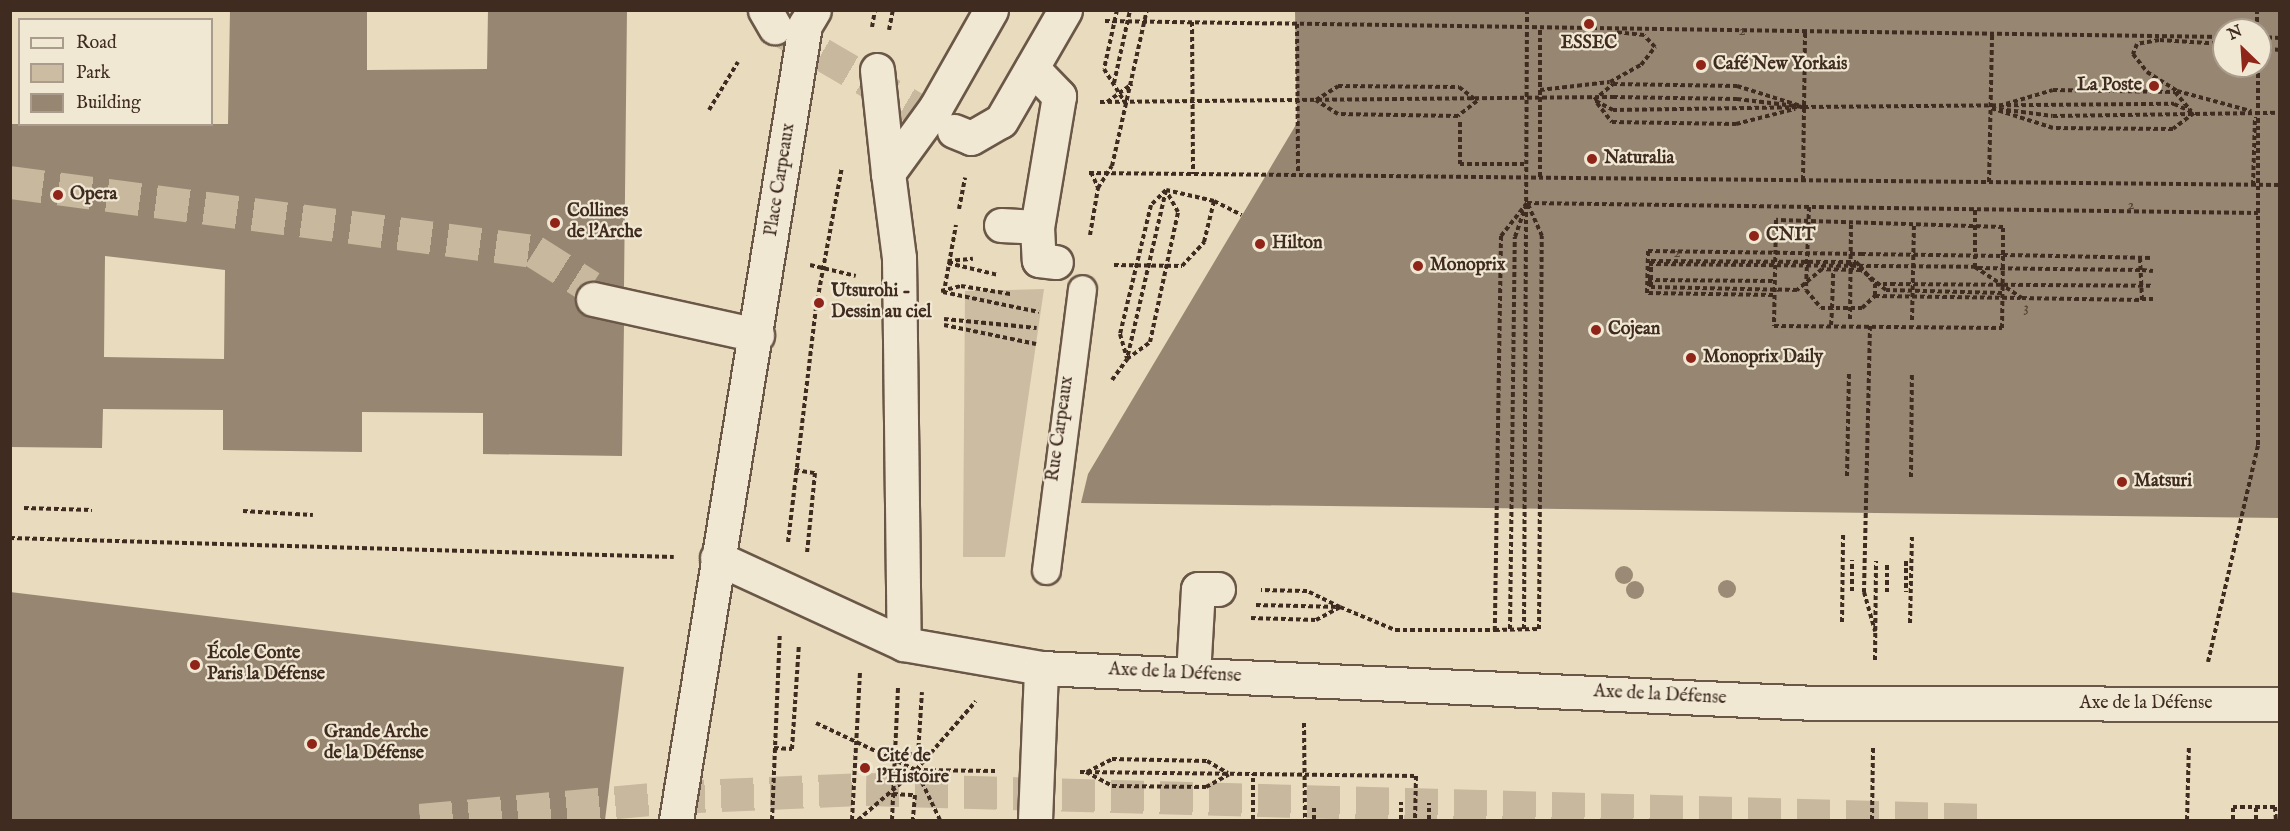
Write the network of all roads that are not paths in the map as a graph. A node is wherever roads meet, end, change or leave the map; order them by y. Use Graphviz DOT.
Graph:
graph roads {
  1 [pos="992,10"];
  2 [pos="1079,16"];
  3 [pos="790,18"];
  4 [pos="877,70"];
  5 [pos="1025,92"];
  6 [pos="954,131"];
  7 [pos="888,173"];
  8 [pos="1001,225"];
  9 [pos="1037,227"];
  10 [pos="1056,262"];
  11 [pos="1082,289"];
  12 [pos="593,299"];
  13 [pos="757,335"];
  14 [pos="717,558"];
  15 [pos="1046,570"];
  16 [pos="1209,606"];
  17 [pos="904,644"];
  18 [pos="1041,668"];
  19 [pos="1193,675"];
  20 [pos="2280,704"];
  21 [pos="676,820"];
  22 [pos="1035,820"];
  1 -- 7 [label="street"];
  2 -- 5 [label="street"];
  3 -- 13 [label="street, Place Carpeaux"];
  4 -- 7 [label="street"];
  5 -- 6 [label="street"];
  5 -- 9 [label="street"];
  7 -- 17 [label="street"];
  8 -- 9 [label="street"];
  9 -- 10 [label="street"];
  11 -- 15 [label="lane, Rue Carpeaux"];
  12 -- 13 [label="street"];
  13 -- 14 [label="street, Place Carpeaux"];
  14 -- 17 [label="street, Axe de la Défense"];
  14 -- 21 [label="street, Place Carpeaux"];
  16 -- 19 [label="street"];
  17 -- 18 [label="street, Axe de la Défense"];
  18 -- 19 [label="street, Axe de la Défense"];
  18 -- 22 [label="street"];
  19 -- 20 [label="street, Axe de la Défense"];
}
